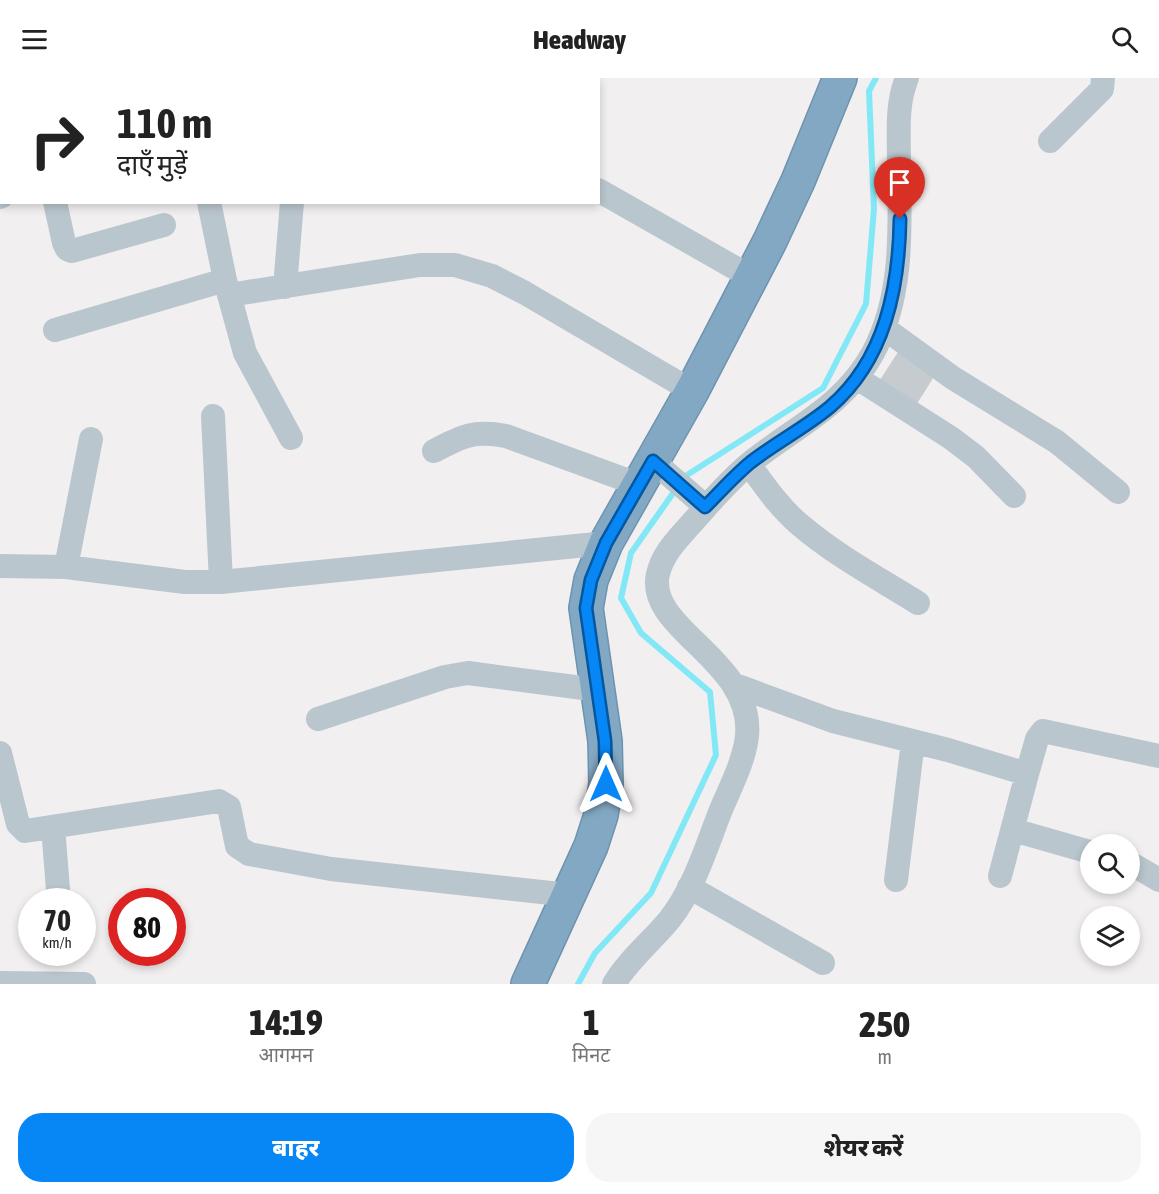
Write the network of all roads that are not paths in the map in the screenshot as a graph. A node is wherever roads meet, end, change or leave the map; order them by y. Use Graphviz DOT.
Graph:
graph roads {
  1 [pos="908,78"];
  2 [pos="1103,78"];
  3 [pos="836,79"];
  4 [pos="1050,141"];
  5 [pos="600,191"];
  6 [pos="55,204"];
  7 [pos="209,204"];
  8 [pos="292,204"];
  9 [pos="164,225"];
  10 [pos="752,277"];
  11 [pos="285,287"];
  12 [pos="227,288"];
  13 [pos="884,328"];
  14 [pos="55,330"];
  15 [pos="857,378"];
  16 [pos="692,391"];
  17 [pos="213,416"];
  18 [pos="291,438"];
  19 [pos="91,439"];
  20 [pos="434,451"];
  21 [pos="749,464"];
  22 [pos="656,475"];
  23 [pos="1118,492"];
  24 [pos="1014,496"];
  25 [pos="703,504"];
  26 [pos="606,543"];
  27 [pos="0,566"];
  28 [pos="66,567"];
  29 [pos="221,582"];
  30 [pos="918,603"];
  31 [pos="735,685"];
  32 [pos="598,690"];
  33 [pos="318,719"];
  34 [pos="913,741"];
  35 [pos="0,753"];
  36 [pos="1159,756"];
  37 [pos="1027,774"];
  38 [pos="53,827"];
  39 [pos="1013,830"];
  40 [pos="1080,849"];
  41 [pos="1140,869"];
  42 [pos="1000,876"];
  43 [pos="896,880"];
  44 [pos="1159,880"];
  45 [pos="689,887"];
  46 [pos="57,888"];
  47 [pos="569,895"];
  48 [pos="823,963"];
  49 [pos="3,983"];
  50 [pos="84,984"];
  51 [pos="528,984"];
  52 [pos="614,984"];
  1 -- 13 [label="street"];
  2 -- 4 [label="street"];
  3 -- 10 [label="highway"];
  5 -- 10 [label="street"];
  6 -- 9 [label="street"];
  7 -- 12 [label="street"];
  8 -- 11 [label="street"];
  10 -- 16 [label="highway"];
  11 -- 12 [label="street"];
  11 -- 16 [label="street"];
  12 -- 14 [label="street"];
  12 -- 18 [label="street"];
  13 -- 15 [label="street"];
  13 -- 23 [label="street"];
  15 -- 21 [label="street"];
  15 -- 24 [label="street"];
  16 -- 22 [label="highway"];
  17 -- 29 [label="street"];
  19 -- 28 [label="street"];
  20 -- 22 [label="street"];
  21 -- 25 [label="street"];
  21 -- 30 [label="street"];
  22 -- 25 [label="street"];
  22 -- 26 [label="highway"];
  25 -- 31 [label="street"];
  26 -- 29 [label="street"];
  26 -- 32 [label="highway"];
  27 -- 28 [label="street"];
  28 -- 29 [label="street"];
  31 -- 34 [label="street"];
  31 -- 45 [label="street"];
  32 -- 33 [label="street"];
  32 -- 47 [label="highway"];
  34 -- 37 [label="street"];
  34 -- 43 [label="street"];
  35 -- 38 [label="street"];
  36 -- 37 [label="street"];
  37 -- 39 [label="street"];
  38 -- 46 [label="street"];
  38 -- 47 [label="street"];
  39 -- 40 [label="street"];
  39 -- 42 [label="street"];
  41 -- 44 [label="street"];
  45 -- 48 [label="street"];
  45 -- 52 [label="street"];
  47 -- 51 [label="highway"];
  49 -- 50 [label="street"];
}
